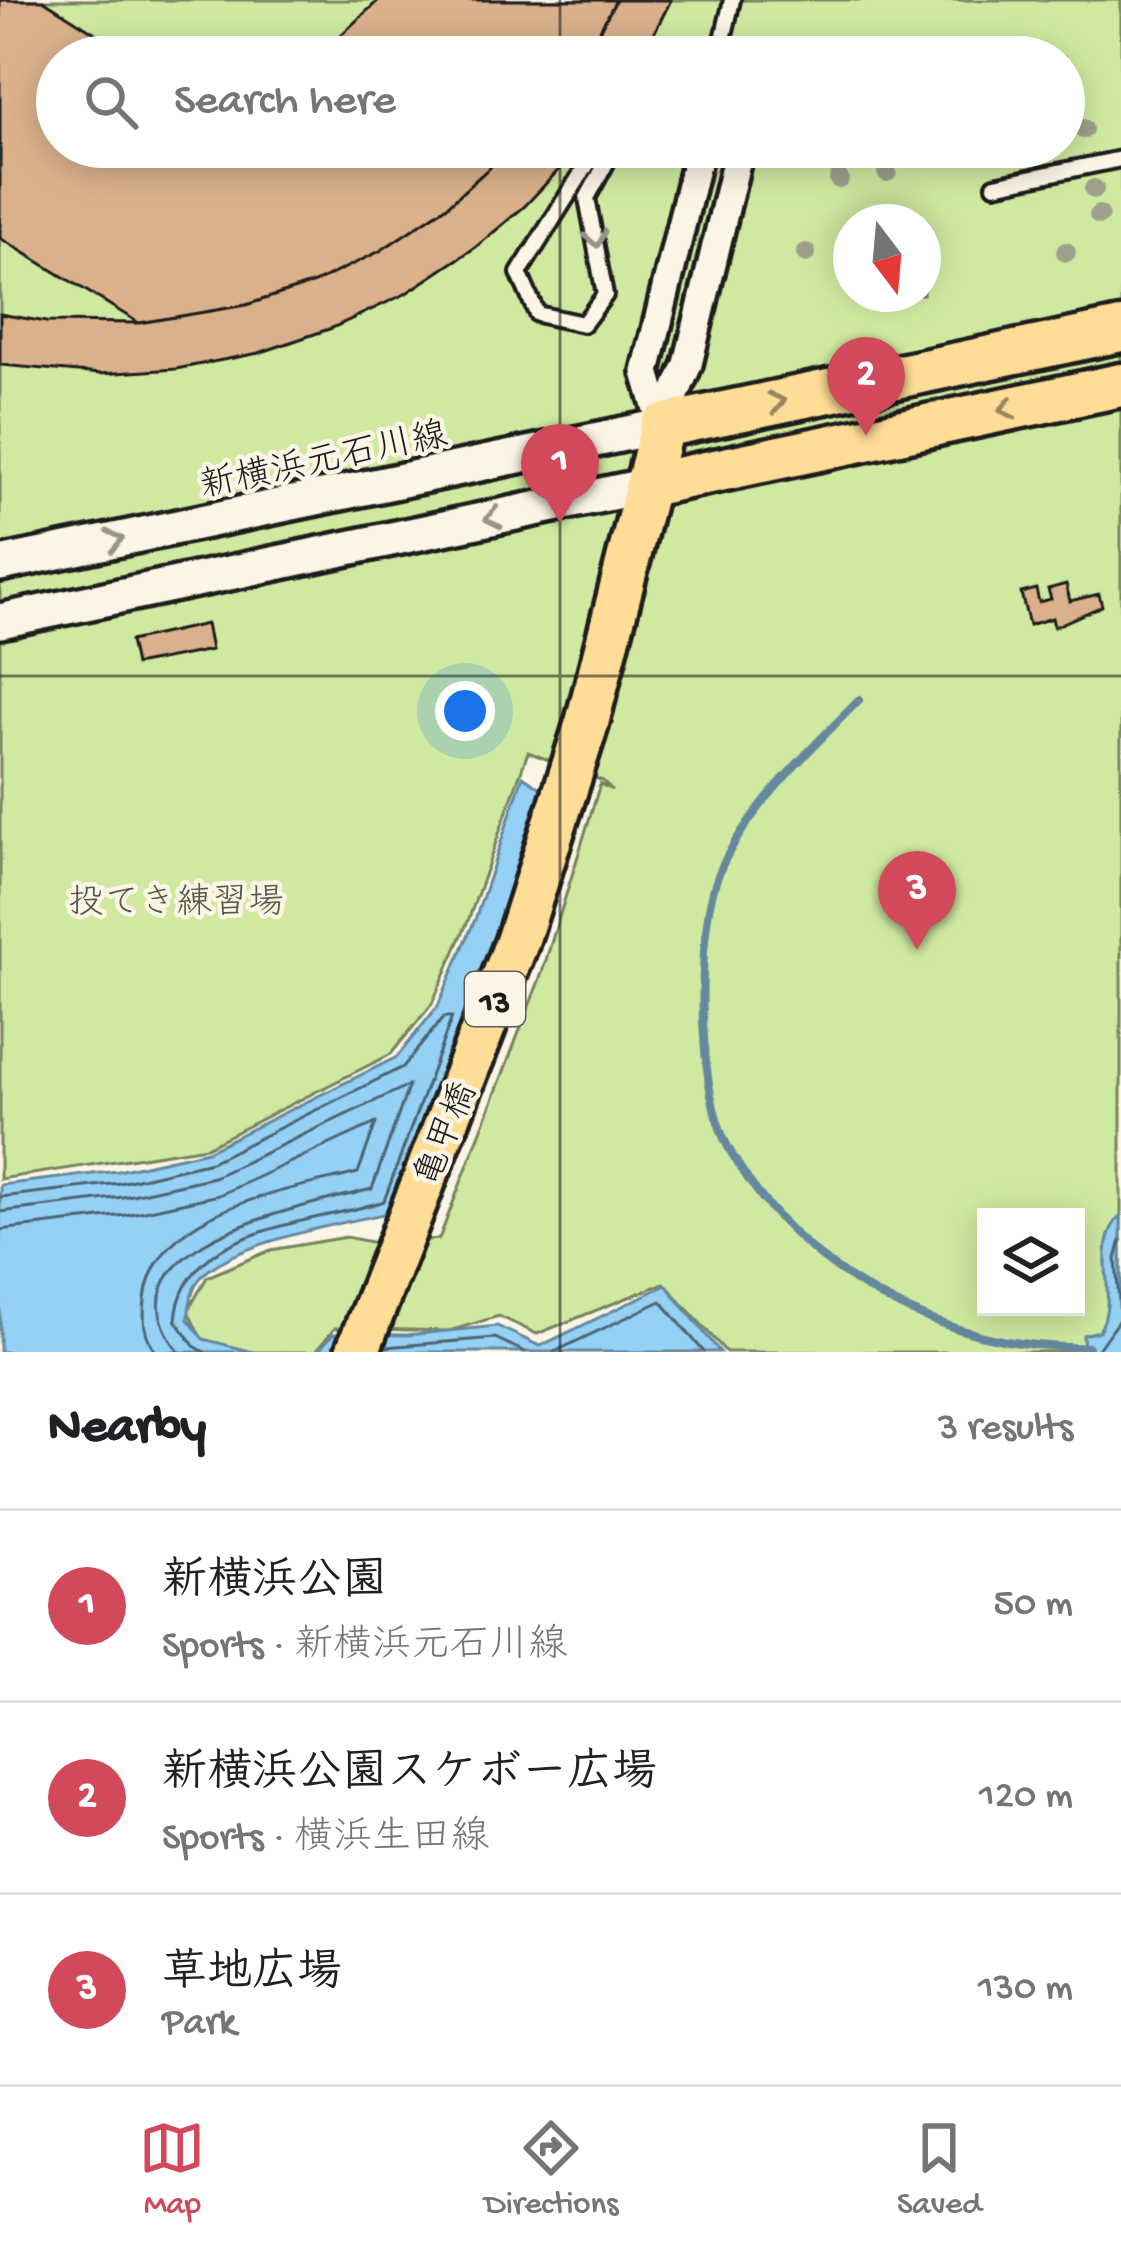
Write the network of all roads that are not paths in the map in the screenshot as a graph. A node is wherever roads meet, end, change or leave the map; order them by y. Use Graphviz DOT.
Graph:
graph roads {
  1 [pos="732,0"];
  2 [pos="723,36"];
  3 [pos="1121,159"];
  4 [pos="1085,166"];
  5 [pos="585,168"];
  6 [pos="604,168"];
  7 [pos="695,168"];
  8 [pos="735,168"];
  9 [pos="1076,168"];
  10 [pos="995,184"];
  11 [pos="1121,330"];
  12 [pos="1121,385"];
  13 [pos="662,426"];
  14 [pos="649,485"];
  15 [pos="0,564"];
  16 [pos="0,621"];
  17 [pos="357,1352"];
  1 -- 2 [label="lane"];
  3 -- 4 [label="lane"];
  6 -- 5 [label="lane, one-way"];
  7 -- 13 [label="street"];
  8 -- 13 [label="street"];
  9 -- 10 [label="lane"];
  13 -- 11 [label="main road, one-way"];
  12 -- 14 [label="main road, one-way"];
  13 -- 14 [label="main road, 13"];
  15 -- 13 [label="street, 新横浜元石川線, one-way"];
  14 -- 16 [label="street, one-way"];
  14 -- 17 [label="main road, 亀甲橋 / 13"];
}
